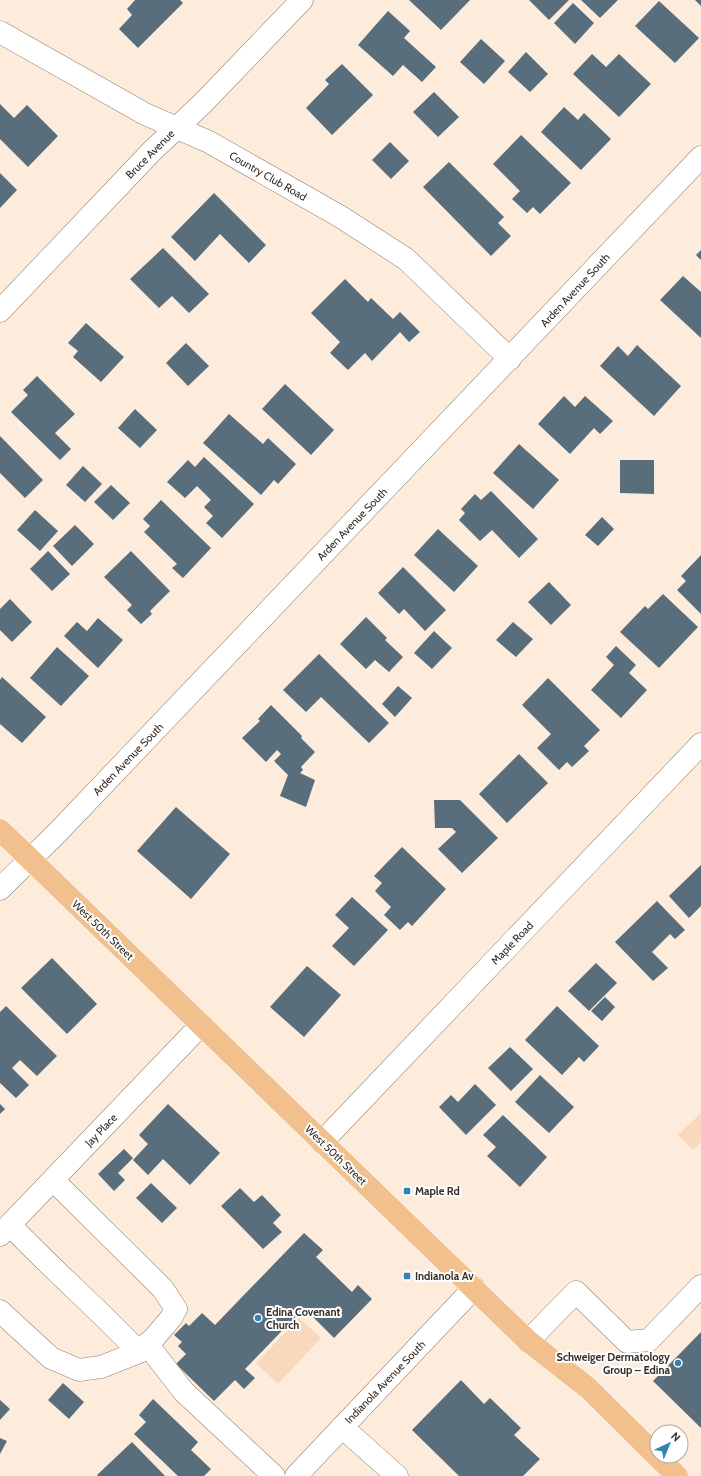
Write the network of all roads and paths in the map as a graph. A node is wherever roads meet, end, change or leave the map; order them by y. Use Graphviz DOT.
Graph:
graph roads {
  1 [pos="302,0"];
  2 [pos="0,32"];
  3 [pos="176,128"];
  4 [pos="701,157"];
  5 [pos="0,311"];
  6 [pos="510,359"];
  7 [pos="701,744"];
  8 [pos="0,830"];
  9 [pos="30,860"];
  10 [pos="0,889"];
  11 [pos="201,1025"];
  12 [pos="322,1142"];
  13 [pos="53,1180"];
  14 [pos="5,1230"];
  15 [pos="701,1286"];
  16 [pos="474,1288"];
  17 [pos="0,1311"];
  18 [pos="528,1341"];
  19 [pos="143,1348"];
  20 [pos="342,1427"];
  21 [pos="274,1476"];
  22 [pos="296,1476"];
  23 [pos="397,1476"];
  24 [pos="677,1476"];
  1 -- 3 [label="street, Bruce Avenue"];
  2 -- 3 [label="street, Country Club Road"];
  3 -- 5 [label="street, Bruce Avenue"];
  3 -- 6 [label="street, Country Club Road"];
  4 -- 6 [label="street, Arden Avenue South"];
  6 -- 9 [label="street, Arden Avenue South"];
  7 -- 12 [label="street, Maple Road"];
  8 -- 9 [label="main road, West 50th Street"];
  9 -- 10 [label="street, Arden Avenue South"];
  9 -- 11 [label="main road, West 50th Street"];
  11 -- 12 [label="main road, West 50th Street"];
  11 -- 13 [label="street, Jay Place"];
  12 -- 16 [label="main road, West 50th Street"];
  13 -- 14 [label="street, Jay Place"];
  13 -- 19 [label="street"];
  14 -- 19 [label="street"];
  15 -- 18 [label="street"];
  16 -- 18 [label="main road, West 50th Street"];
  16 -- 20 [label="street, Indianola Avenue South"];
  17 -- 19 [label="street"];
  18 -- 24 [label="main road, West 50th Street"];
  19 -- 21 [label="street"];
  20 -- 22 [label="street, Indianola Avenue South"];
  20 -- 23 [label="street"];
}
